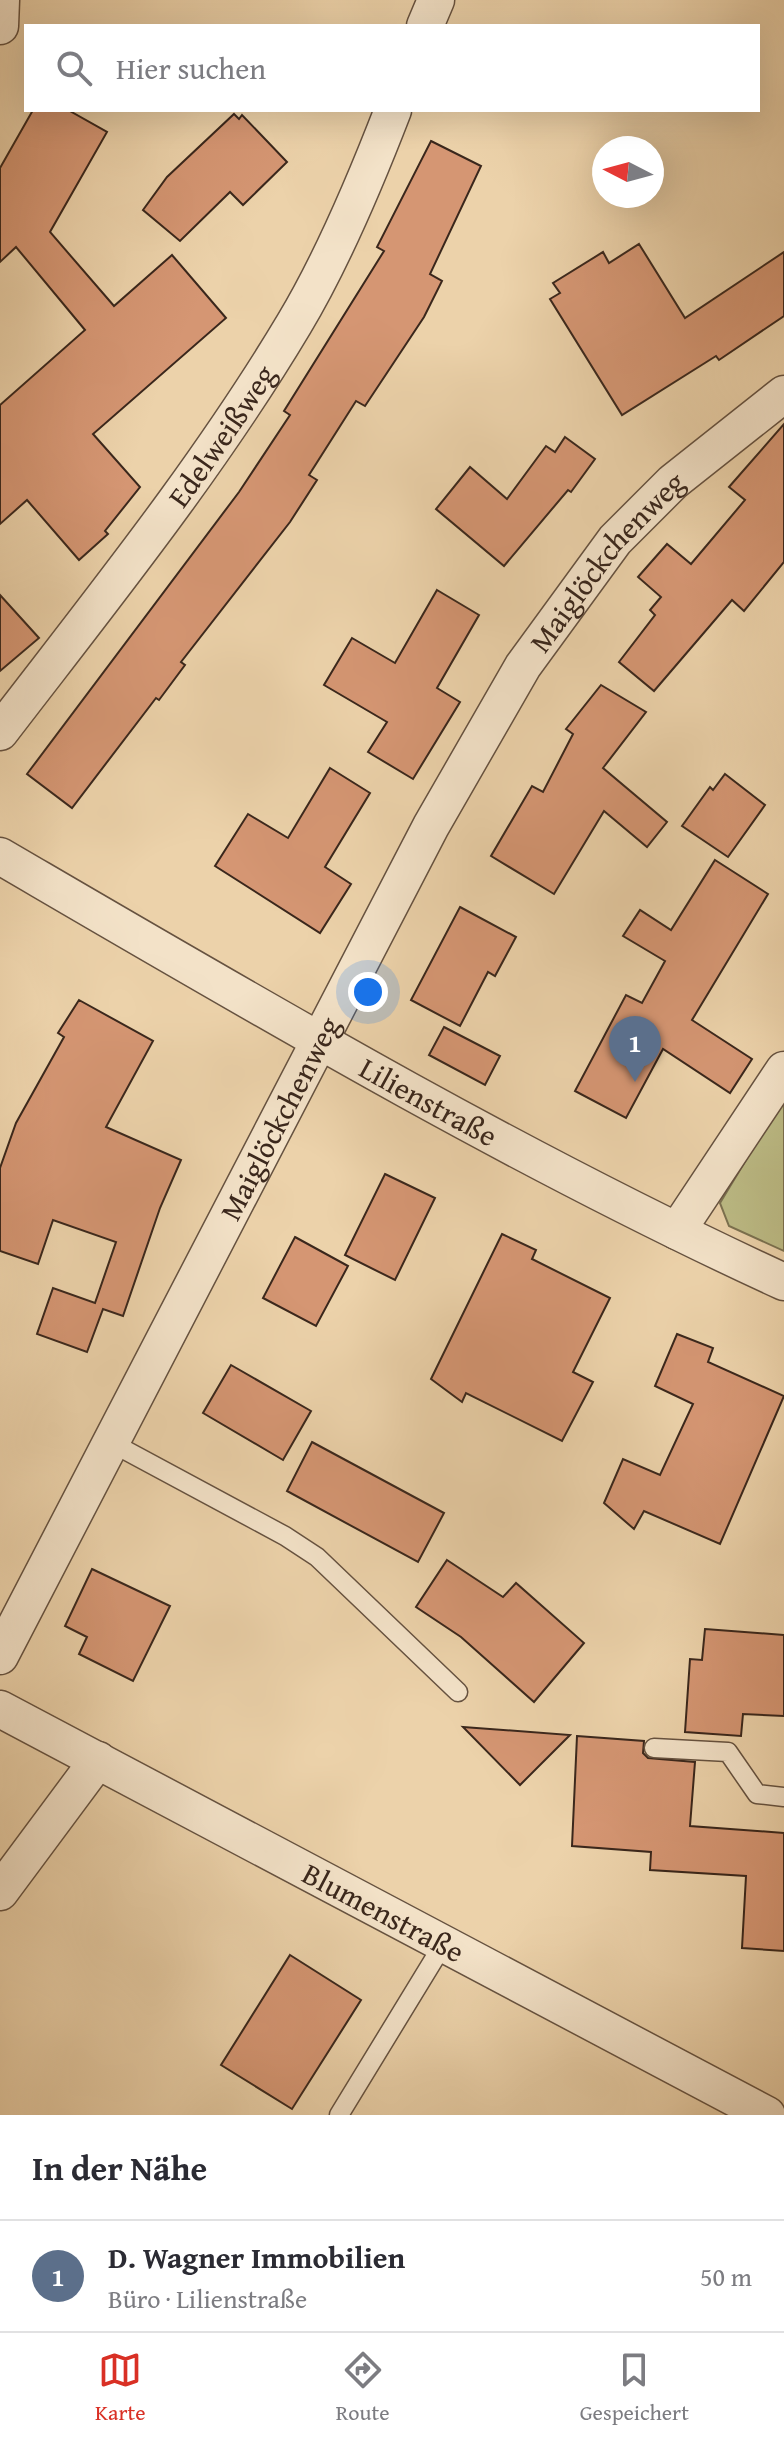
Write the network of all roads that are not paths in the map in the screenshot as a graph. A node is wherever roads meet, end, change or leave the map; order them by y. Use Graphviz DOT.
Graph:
graph roads {
  1 [pos="1,0"];
  2 [pos="436,0"];
  3 [pos="426,24"];
  4 [pos="0,26"];
  5 [pos="392,112"];
  6 [pos="784,394"];
  7 [pos="0,732"];
  8 [pos="0,856"];
  9 [pos="321,1044"];
  10 [pos="784,1070"];
  11 [pos="677,1231"];
  12 [pos="784,1282"];
  13 [pos="112,1443"];
  14 [pos="0,1656"];
  15 [pos="458,1692"];
  16 [pos="0,1709"];
  17 [pos="654,1748"];
  18 [pos="98,1760"];
  19 [pos="784,1797"];
  20 [pos="0,1892"];
  21 [pos="444,1943"];
  22 [pos="339,2115"];
  23 [pos="767,2115"];
  1 -- 4 [label="street"];
  2 -- 3 [label="street"];
  5 -- 7 [label="street, Edelweißweg"];
  6 -- 9 [label="street, Maiglöckchenweg"];
  8 -- 9 [label="street, Lilienstraße"];
  9 -- 11 [label="street, Lilienstraße"];
  9 -- 13 [label="street, Maiglöckchenweg"];
  10 -- 11 [label="street"];
  11 -- 12 [label="street, Lilienstraße"];
  13 -- 14 [label="street, Maiglöckchenweg"];
  13 -- 15 [label="lane"];
  16 -- 18 [label="street, Blumenstraße"];
  17 -- 19 [label="lane"];
  18 -- 20 [label="street"];
  18 -- 21 [label="street, Blumenstraße"];
  21 -- 22 [label="lane"];
  21 -- 23 [label="street, Blumenstraße"];
}
